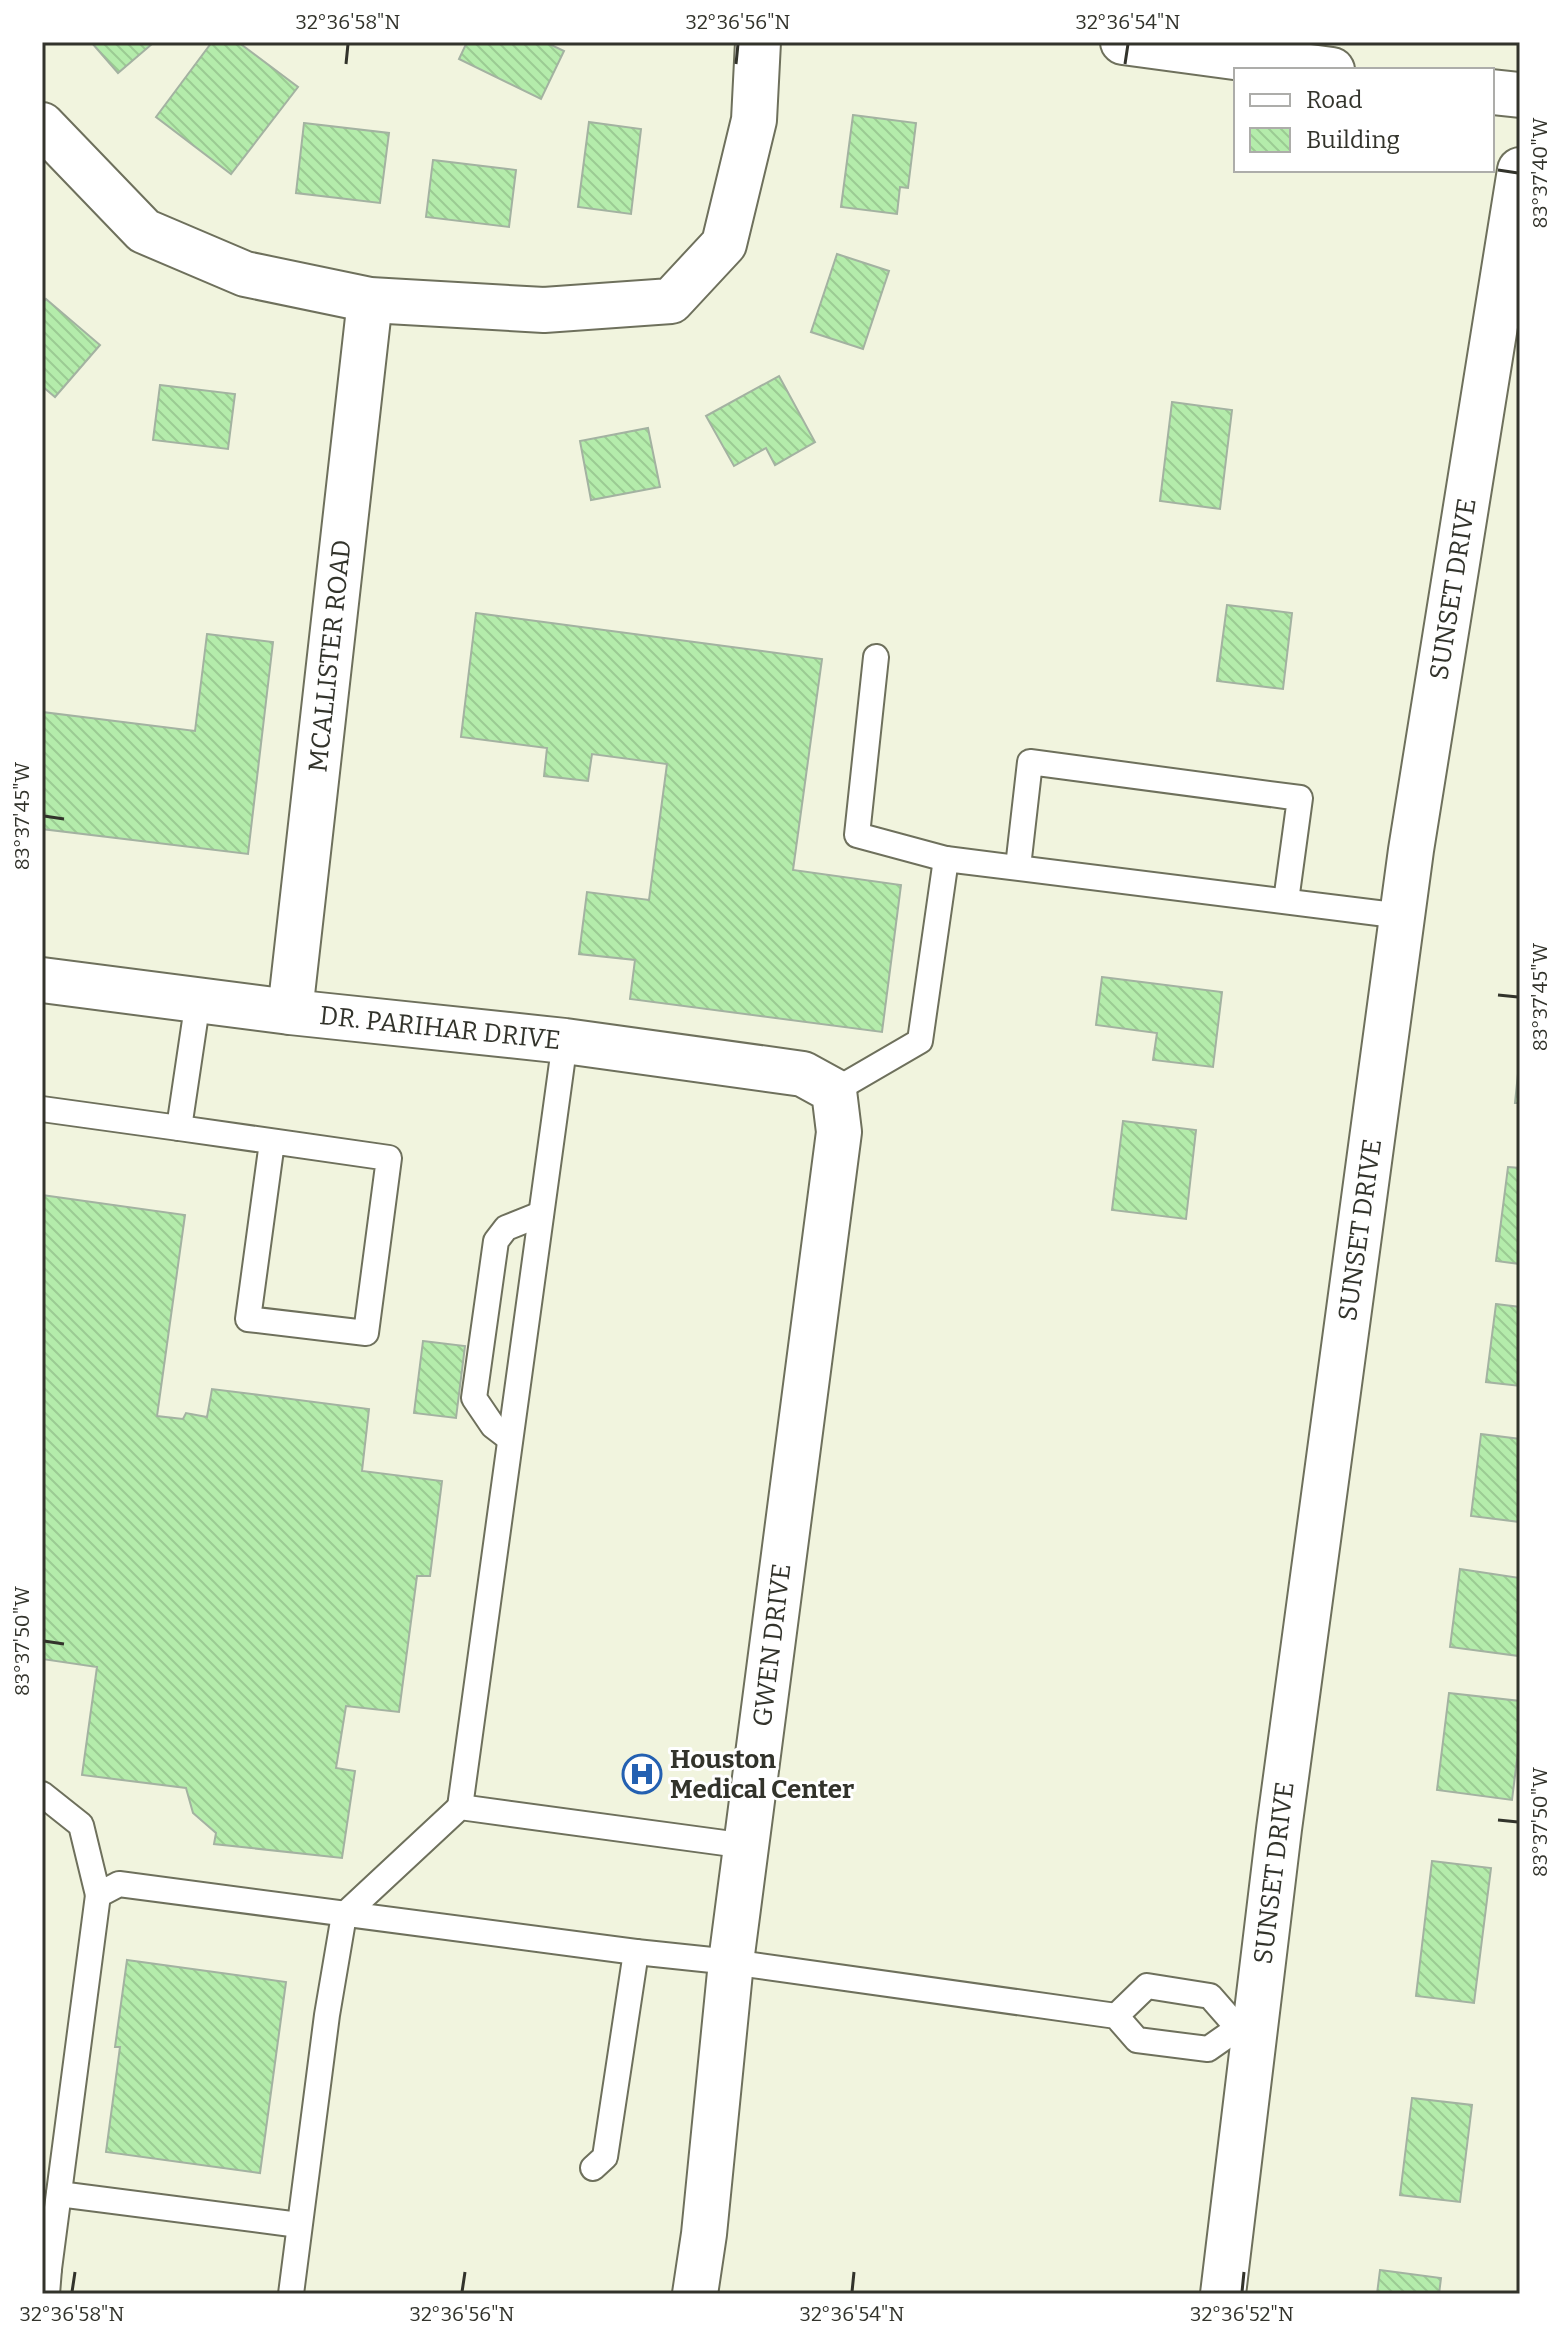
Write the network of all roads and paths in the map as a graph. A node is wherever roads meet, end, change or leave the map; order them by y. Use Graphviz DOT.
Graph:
graph roads {
  1 [pos="758,42"];
  2 [pos="1123,42"];
  3 [pos="1317,68"];
  4 [pos="1494,92"];
  5 [pos="1520,95"];
  6 [pos="42,125"];
  7 [pos="1520,170"];
  8 [pos="370,300"];
  9 [pos="876,657"];
  10 [pos="946,859"];
  11 [pos="1018,867"];
  12 [pos="1286,901"];
  13 [pos="1402,916"];
  14 [pos="42,980"];
  15 [pos="198,1000"];
  16 [pos="290,1012"];
  17 [pos="565,1041"];
  18 [pos="834,1091"];
  19 [pos="42,1109"];
  20 [pos="179,1128"];
  21 [pos="272,1142"];
  22 [pos="541,1214"];
  23 [pos="510,1439"];
  24 [pos="42,1794"];
  25 [pos="460,1807"];
  26 [pos="747,1846"];
  27 [pos="98,1895"];
  28 [pos="344,1915"];
  29 [pos="636,1952"];
  30 [pos="731,1962"];
  31 [pos="1116,2016"];
  32 [pos="1246,2029"];
  33 [pos="593,2168"];
  34 [pos="59,2194"];
  35 [pos="299,2225"];
  36 [pos="46,2268"];
  37 [pos="47,2294"];
  38 [pos="291,2294"];
  39 [pos="695,2294"];
  40 [pos="1223,2294"];
  1 -- 8 [label="street"];
  2 -- 3 [label="street"];
  4 -- 5 [label="street"];
  6 -- 8 [label="street"];
  7 -- 13 [label="street, SUNSET DRIVE"];
  8 -- 16 [label="street, MCALLISTER ROAD"];
  9 -- 10 [label="lane"];
  10 -- 11 [label="lane"];
  10 -- 18 [label="lane"];
  11 -- 12 [label="lane"];
  11 -- 12 [label="lane"];
  12 -- 13 [label="lane"];
  13 -- 32 [label="street, SUNSET DRIVE"];
  14 -- 15 [label="street, DR. PARIHAR DRIVE"];
  15 -- 16 [label="street, DR. PARIHAR DRIVE"];
  15 -- 20 [label="lane"];
  16 -- 17 [label="street, DR. PARIHAR DRIVE"];
  17 -- 18 [label="street, DR. PARIHAR DRIVE"];
  17 -- 22 [label="lane"];
  18 -- 26 [label="street, GWEN DRIVE"];
  19 -- 20 [label="lane"];
  20 -- 21 [label="lane"];
  21 -- 21 [label="lane"];
  22 -- 23 [label="lane"];
  22 -- 23 [label="lane"];
  23 -- 25 [label="lane"];
  24 -- 27 [label="lane"];
  25 -- 26 [label="lane"];
  25 -- 28 [label="lane"];
  26 -- 30 [label="street, GWEN DRIVE"];
  27 -- 28 [label="lane"];
  27 -- 34 [label="lane"];
  28 -- 29 [label="lane"];
  28 -- 35 [label="lane"];
  29 -- 30 [label="lane"];
  29 -- 33 [label="lane"];
  30 -- 31 [label="lane"];
  30 -- 39 [label="street, GWEN DRIVE"];
  31 -- 32 [label="lane"];
  31 -- 32 [label="lane"];
  32 -- 40 [label="street, SUNSET DRIVE"];
  34 -- 35 [label="lane"];
  34 -- 36 [label="lane"];
  35 -- 38 [label="lane"];
  36 -- 37 [label="lane"];
}
